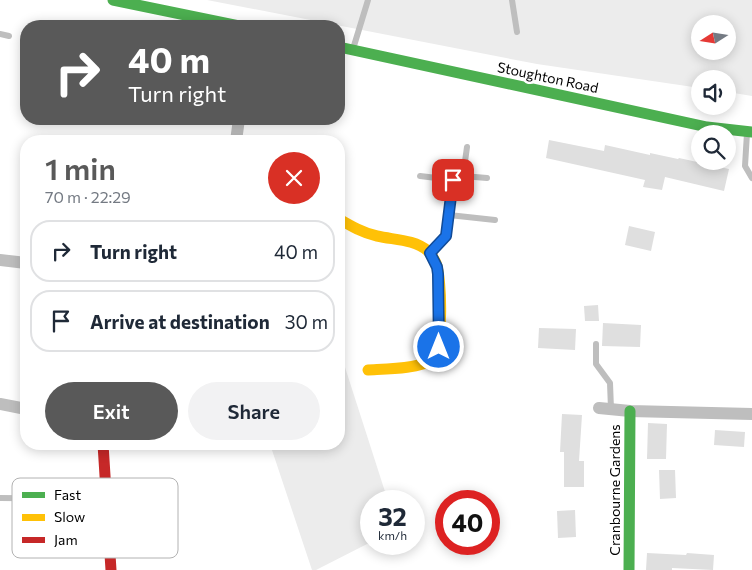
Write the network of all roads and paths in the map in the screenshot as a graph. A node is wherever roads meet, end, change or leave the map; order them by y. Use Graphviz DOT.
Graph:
graph roads {
  1 [pos="113,0"];
  2 [pos="368,0"];
  3 [pos="512,0"];
  4 [pos="210,20"];
  5 [pos="517,32"];
  6 [pos="0,34"];
  7 [pos="9,36"];
  8 [pos="345,47"];
  9 [pos="353,49"];
  10 [pos="750,132"];
  11 [pos="467,147"];
  12 [pos="420,176"];
  13 [pos="463,176"];
  14 [pos="487,178"];
  15 [pos="752,178"];
  16 [pos="453,180"];
  17 [pos="449,216"];
  18 [pos="495,220"];
  19 [pos="345,222"];
  20 [pos="430,253"];
  21 [pos="0,260"];
  22 [pos="20,262"];
  23 [pos="596,344"];
  24 [pos="368,370"];
  25 [pos="0,404"];
  26 [pos="20,408"];
  27 [pos="605,408"];
  28 [pos="630,410"];
  29 [pos="752,414"];
  30 [pos="103,450"];
  31 [pos="105,478"];
  32 [pos="629,570"];
  1 -- 4 [label="street"];
  2 -- 9 [label="lane"];
  3 -- 5 [label="lane"];
  6 -- 7 [label="lane"];
  8 -- 9 [label="street, Stoughton Road"];
  9 -- 10 [label="street, Stoughton Road"];
  10 -- 15 [label="lane"];
  11 -- 13 [label="lane"];
  12 -- 16 [label="lane"];
  13 -- 14 [label="lane"];
  13 -- 16 [label="lane"];
  16 -- 17 [label="lane"];
  17 -- 18 [label="lane"];
  17 -- 20 [label="lane"];
  19 -- 20 [label="street"];
  20 -- 24 [label="street"];
  21 -- 22 [label="street"];
  23 -- 27 [label="lane"];
  25 -- 26 [label="street"];
  27 -- 28 [label="street, Cranbourne Gardens"];
  28 -- 29 [label="street, Cranbourne Gardens"];
  28 -- 32 [label="street, Cranbourne Gardens"];
  30 -- 31 [label="street"];
}
